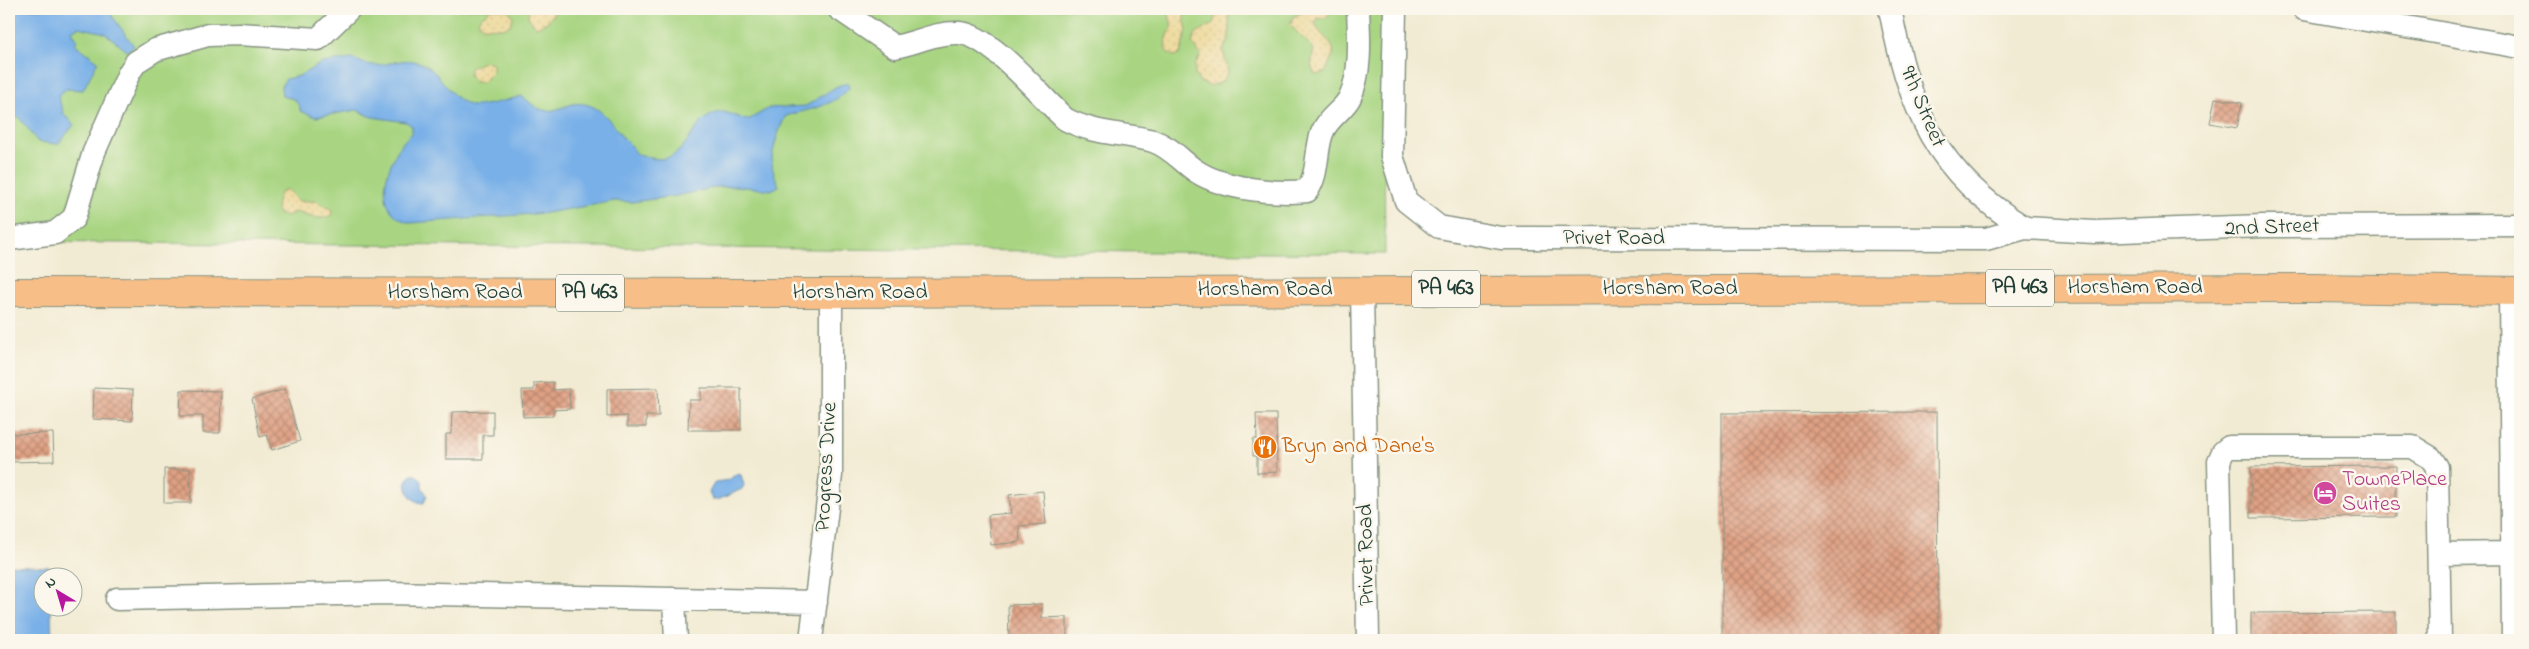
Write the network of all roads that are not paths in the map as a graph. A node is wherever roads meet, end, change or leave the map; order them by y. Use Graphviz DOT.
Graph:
graph roads {
  1 [pos="350,9"];
  2 [pos="839,9"];
  3 [pos="1358,9"];
  4 [pos="1395,9"];
  5 [pos="1890,9"];
  6 [pos="2304,9"];
  7 [pos="2520,47"];
  8 [pos="2520,225"];
  9 [pos="2025,228"];
  10 [pos="9,239"];
  11 [pos="1362,290"];
  12 [pos="2515,291"];
  13 [pos="9,292"];
  14 [pos="831,293"];
  15 [pos="2512,553"];
  16 [pos="2439,554"];
  17 [pos="117,599"];
  18 [pos="674,599"];
  19 [pos="816,602"];
  20 [pos="676,640"];
  21 [pos="811,640"];
  22 [pos="1368,640"];
  23 [pos="2223,640"];
  24 [pos="2440,640"];
  25 [pos="2513,640"];
  1 -- 10 [label="street"];
  2 -- 3 [label="street"];
  4 -- 9 [label="street, Privet Road"];
  5 -- 9 [label="street, 9th Street"];
  6 -- 7 [label="street"];
  8 -- 9 [label="street, 2nd Street"];
  11 -- 12 [label="main road, Horsham Road / PA 463"];
  11 -- 14 [label="main road, Horsham Road / PA 463"];
  11 -- 22 [label="street, Privet Road"];
  12 -- 15 [label="street"];
  13 -- 14 [label="main road, Horsham Road / PA 463"];
  14 -- 19 [label="street, Progress Drive"];
  15 -- 16 [label="street"];
  15 -- 25 [label="street"];
  16 -- 23 [label="street"];
  16 -- 24 [label="street"];
  17 -- 18 [label="street"];
  18 -- 19 [label="street"];
  18 -- 20 [label="street"];
  19 -- 21 [label="street, Progress Drive"];
}
